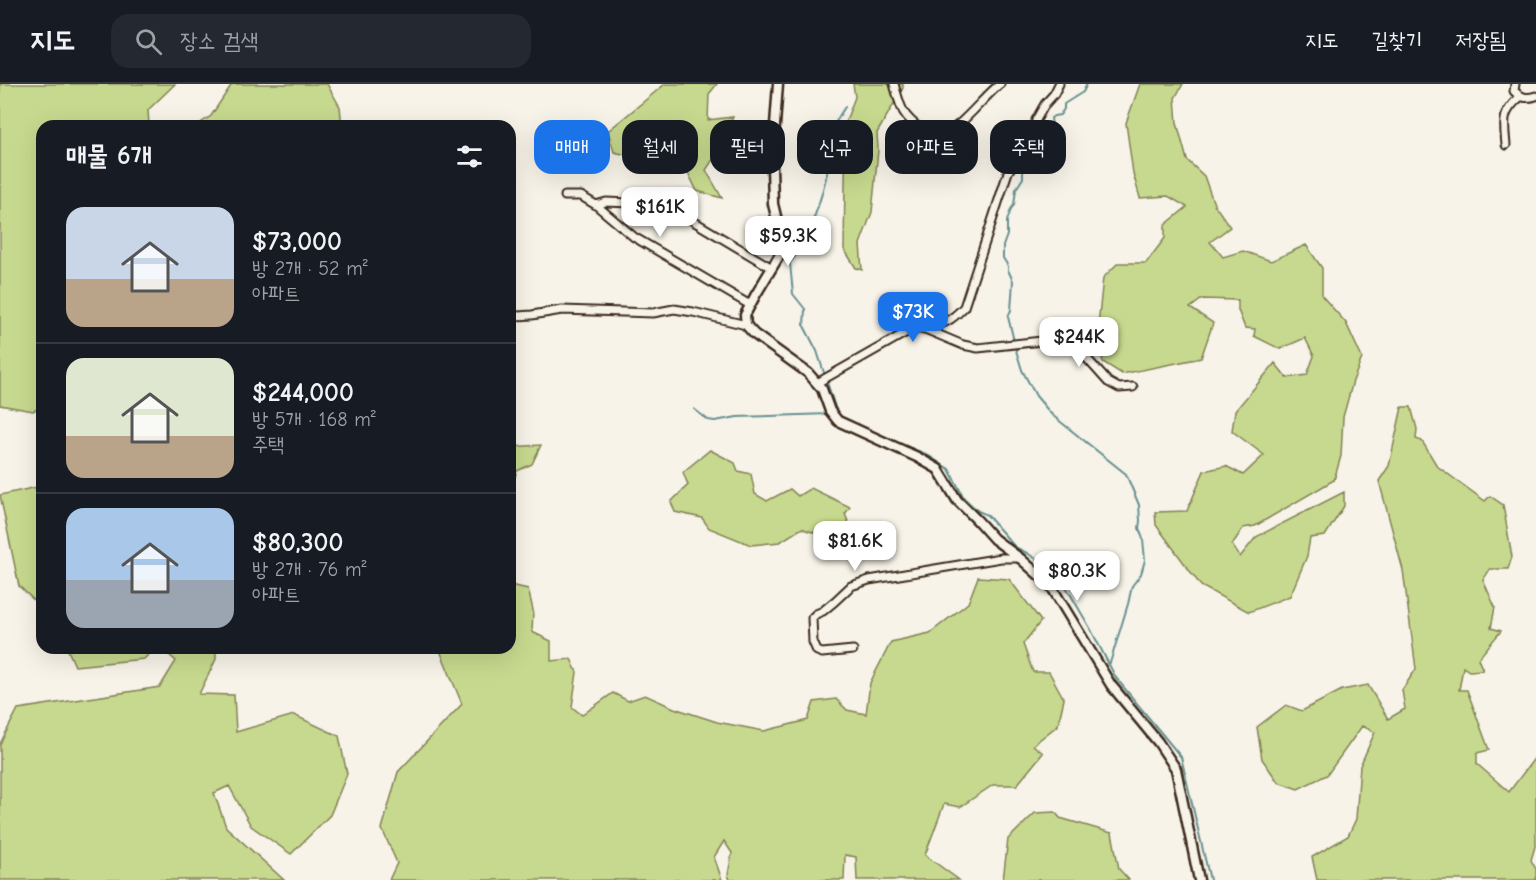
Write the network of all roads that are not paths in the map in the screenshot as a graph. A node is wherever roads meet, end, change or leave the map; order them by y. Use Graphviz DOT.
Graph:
graph roads {
  1 [pos="777,84"];
  2 [pos="894,84"];
  3 [pos="1000,84"];
  4 [pos="1059,84"];
  5 [pos="1515,84"];
  6 [pos="1536,96"];
  7 [pos="1520,97"];
  8 [pos="1506,145"];
  9 [pos="565,196"];
  10 [pos="596,205"];
  11 [pos="772,268"];
  12 [pos="750,305"];
  13 [pos="516,316"];
  14 [pos="746,326"];
  15 [pos="918,328"];
  16 [pos="817,383"];
  17 [pos="1133,387"];
  18 [pos="1019,558"];
  19 [pos="853,650"];
  20 [pos="1199,880"];
  1 -- 11 [label="street"];
  2 -- 3 [label="street"];
  4 -- 15 [label="street"];
  5 -- 7 [label="street"];
  6 -- 7 [label="street"];
  7 -- 8 [label="street"];
  9 -- 10 [label="street"];
  10 -- 11 [label="street"];
  10 -- 12 [label="street"];
  11 -- 12 [label="street"];
  12 -- 14 [label="street"];
  13 -- 14 [label="street"];
  14 -- 16 [label="street"];
  15 -- 16 [label="street"];
  15 -- 17 [label="street"];
  16 -- 18 [label="street"];
  18 -- 19 [label="street"];
  18 -- 20 [label="street"];
}
